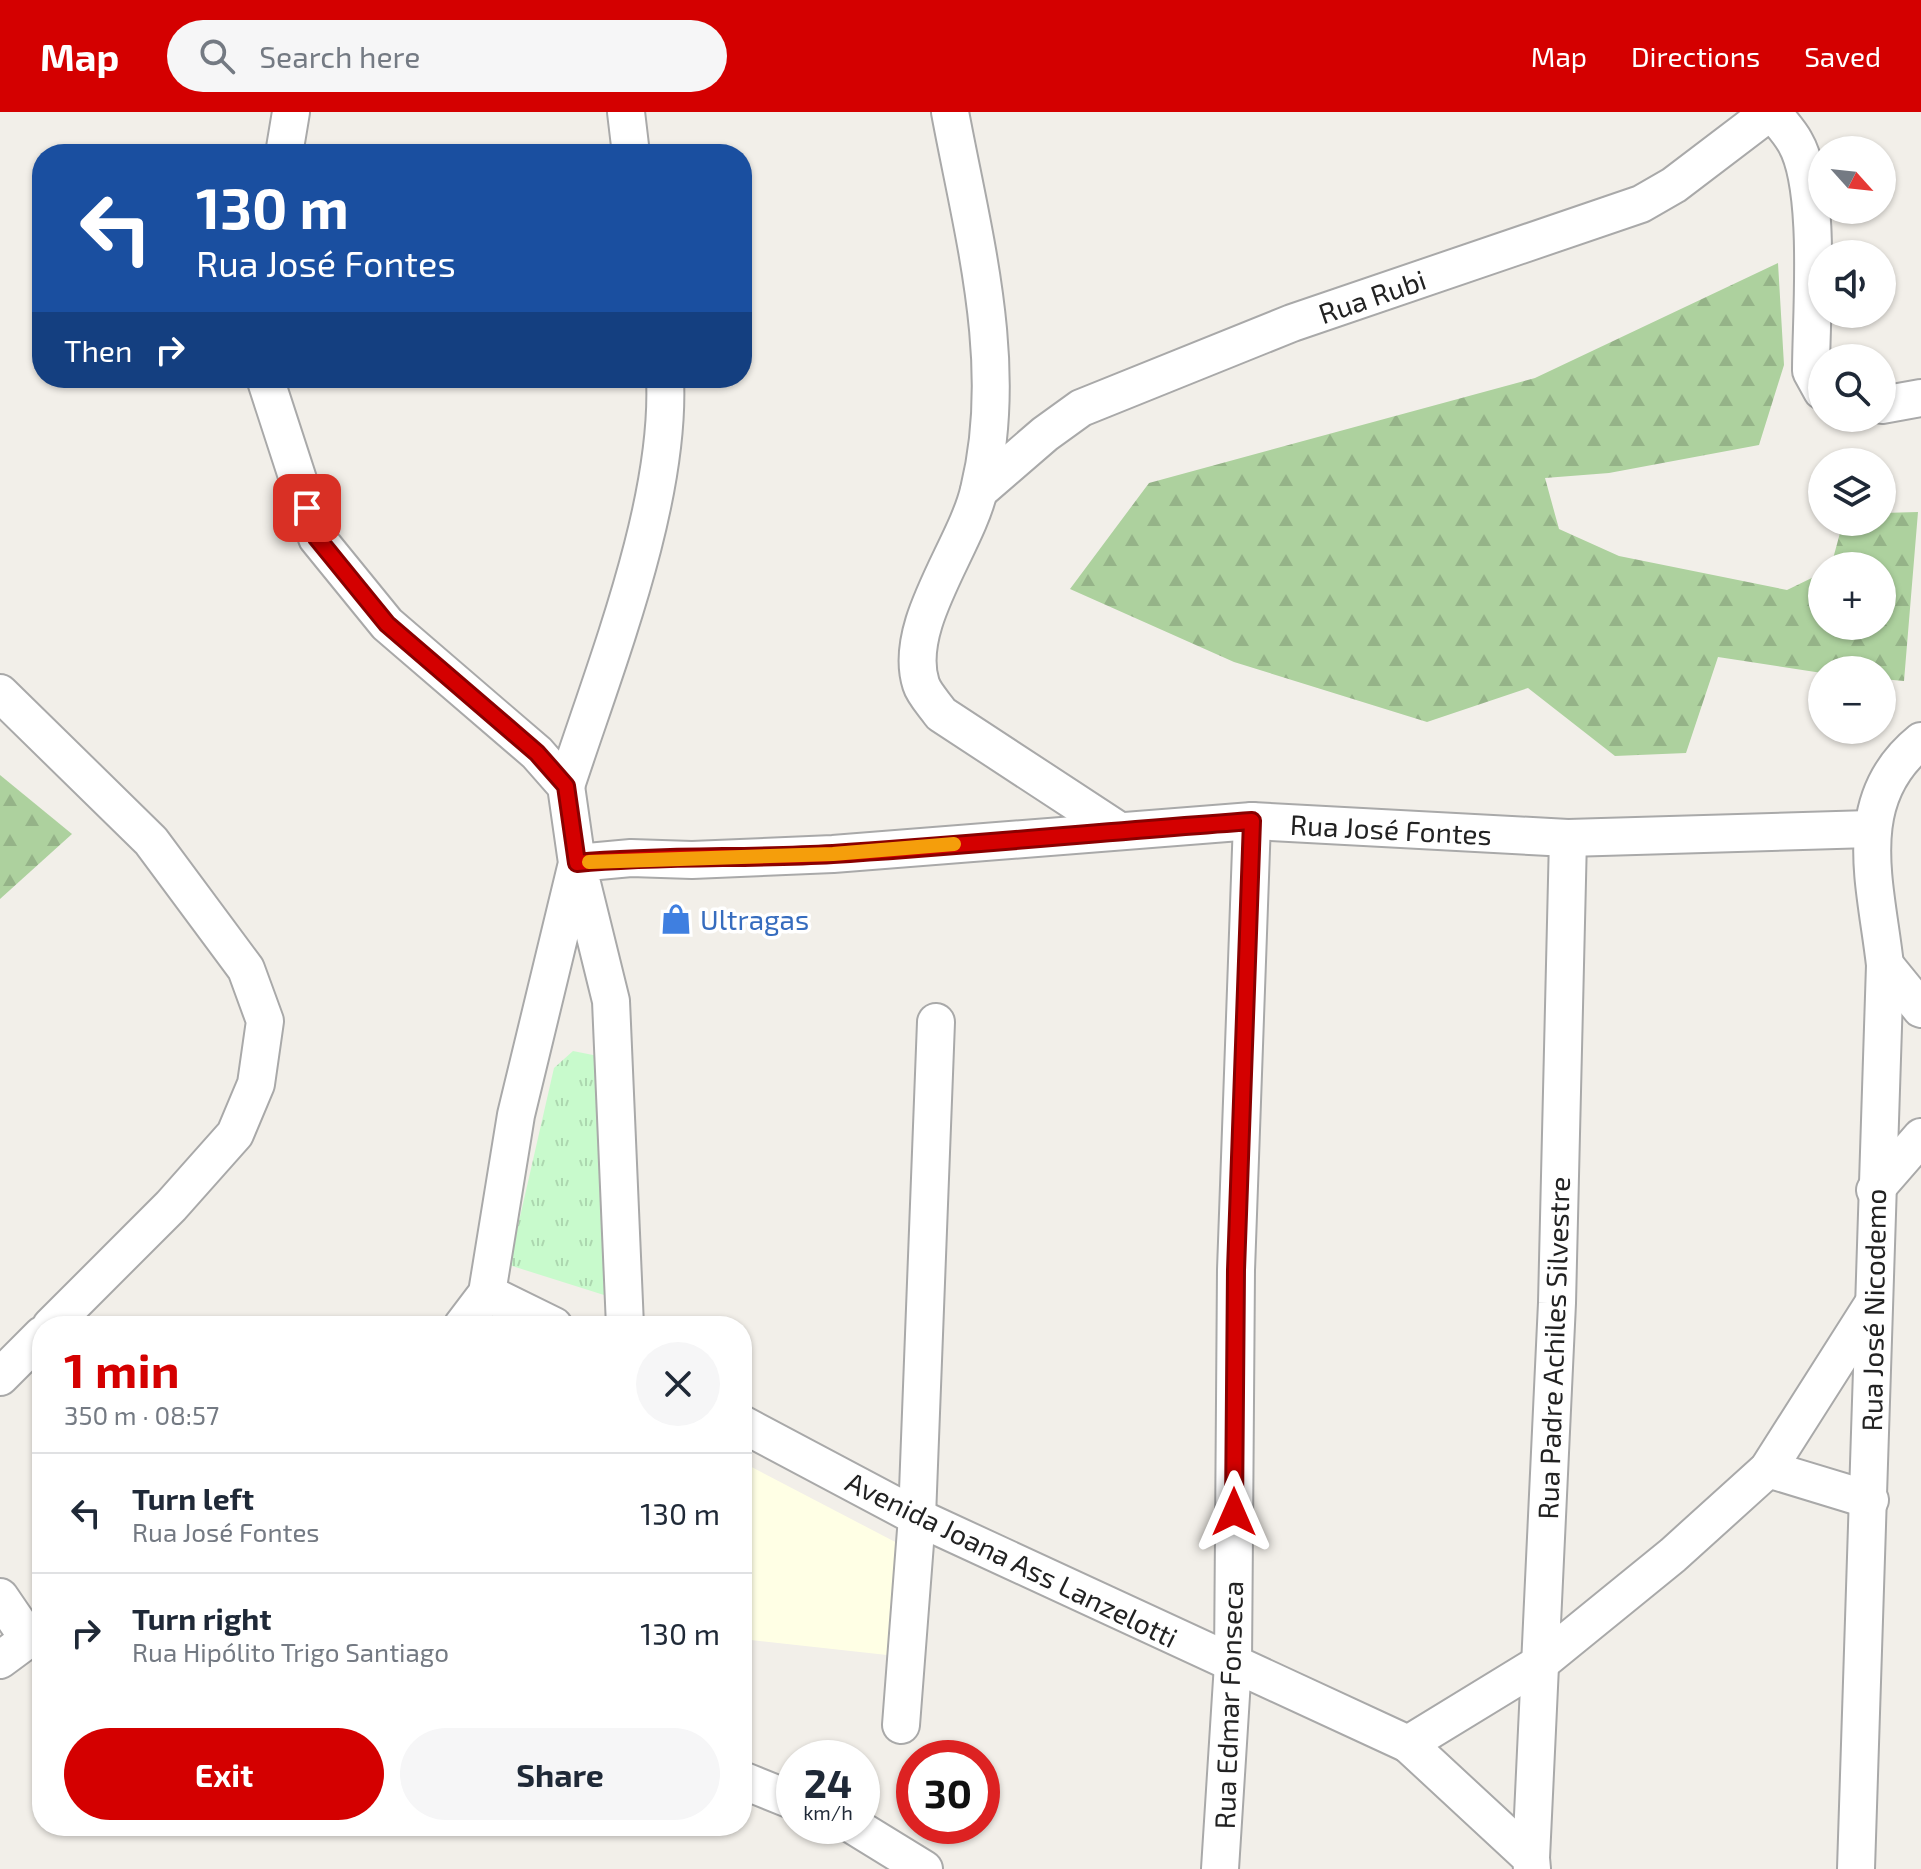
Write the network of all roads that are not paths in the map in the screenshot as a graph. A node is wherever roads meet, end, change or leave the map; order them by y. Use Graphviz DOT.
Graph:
graph roads {
  1 [pos="291,112"];
  2 [pos="626,112"];
  3 [pos="950,112"];
  4 [pos="1771,112"];
  5 [pos="286,144"];
  6 [pos="630,144"];
  7 [pos="1811,344"];
  8 [pos="268,388"];
  9 [pos="665,388"];
  10 [pos="1921,398"];
  11 [pos="1896,402"];
  12 [pos="979,491"];
  13 [pos="0,693"];
  14 [pos="1911,750"];
  15 [pos="566,786"];
  16 [pos="1252,821"];
  17 [pos="1870,829"];
  18 [pos="1118,830"];
  19 [pos="1568,838"];
  20 [pos="577,863"];
  21 [pos="1885,965"];
  22 [pos="1921,1009"];
  23 [pos="936,1022"];
  24 [pos="1921,1137"];
  25 [pos="1875,1190"];
  26 [pos="487,1293"];
  27 [pos="1871,1307"];
  28 [pos="61,1316"];
  29 [pos="470,1316"];
  30 [pos="534,1316"];
  31 [pos="625,1316"];
  32 [pos="32,1345"];
  33 [pos="0,1377"];
  34 [pos="752,1429"];
  35 [pos="1768,1469"];
  36 [pos="1870,1500"];
  37 [pos="917,1517"];
  38 [pos="0,1597"];
  39 [pos="32,1631"];
  40 [pos="32,1636"];
  41 [pos="0,1660"];
  42 [pos="1233,1664"];
  43 [pos="1539,1664"];
  44 [pos="901,1725"];
  45 [pos="1408,1744"];
  46 [pos="752,1784"];
  47 [pos="776,1794"];
  48 [pos="880,1842"];
  49 [pos="1532,1864"];
  50 [pos="924,1869"];
  51 [pos="1220,1869"];
  52 [pos="1856,1869"];
  1 -- 5 [label="street"];
  2 -- 6 [label="street"];
  3 -- 12 [label="street"];
  4 -- 7 [label="street"];
  4 -- 12 [label="street, Rua Rubi"];
  8 -- 15 [label="street"];
  9 -- 15 [label="street"];
  10 -- 11 [label="street"];
  12 -- 18 [label="street"];
  13 -- 28 [label="street"];
  14 -- 17 [label="street, Rua José Nicodemo"];
  15 -- 20 [label="street"];
  16 -- 18 [label="street, Rua José Fontes"];
  16 -- 19 [label="street, Rua José Fontes"];
  16 -- 42 [label="street, Rua Edmar Fonseca"];
  17 -- 19 [label="street, Rua José Fontes"];
  17 -- 21 [label="street, Rua José Nicodemo"];
  18 -- 20 [label="street, Rua José Fontes"];
  19 -- 43 [label="street, Rua Padre Achiles Silvestre"];
  20 -- 26 [label="street"];
  20 -- 31 [label="street"];
  21 -- 22 [label="street"];
  21 -- 25 [label="street, Rua José Nicodemo"];
  23 -- 37 [label="street"];
  24 -- 25 [label="street"];
  25 -- 27 [label="street, Rua José Nicodemo"];
  26 -- 29 [label="street"];
  26 -- 30 [label="street"];
  27 -- 35 [label="street"];
  27 -- 36 [label="street, Rua José Nicodemo"];
  32 -- 33 [label="street"];
  34 -- 37 [label="street, Avenida Joana Ass Lanzelotti"];
  35 -- 36 [label="street"];
  35 -- 43 [label="street"];
  36 -- 52 [label="street, Rua José Nicodemo"];
  37 -- 42 [label="street, Avenida Joana Ass Lanzelotti"];
  37 -- 44 [label="street"];
  38 -- 39 [label="street"];
  40 -- 41 [label="street"];
  42 -- 45 [label="street, Avenida Joana Ass Lanzelotti"];
  42 -- 51 [label="street, Rua Edmar Fonseca"];
  43 -- 45 [label="street"];
  43 -- 49 [label="street, Rua Padre Achiles Silvestre"];
  45 -- 49 [label="street, Rua Padre Achiles Silvestre"];
  46 -- 47 [label="street"];
  48 -- 50 [label="street"];
}
